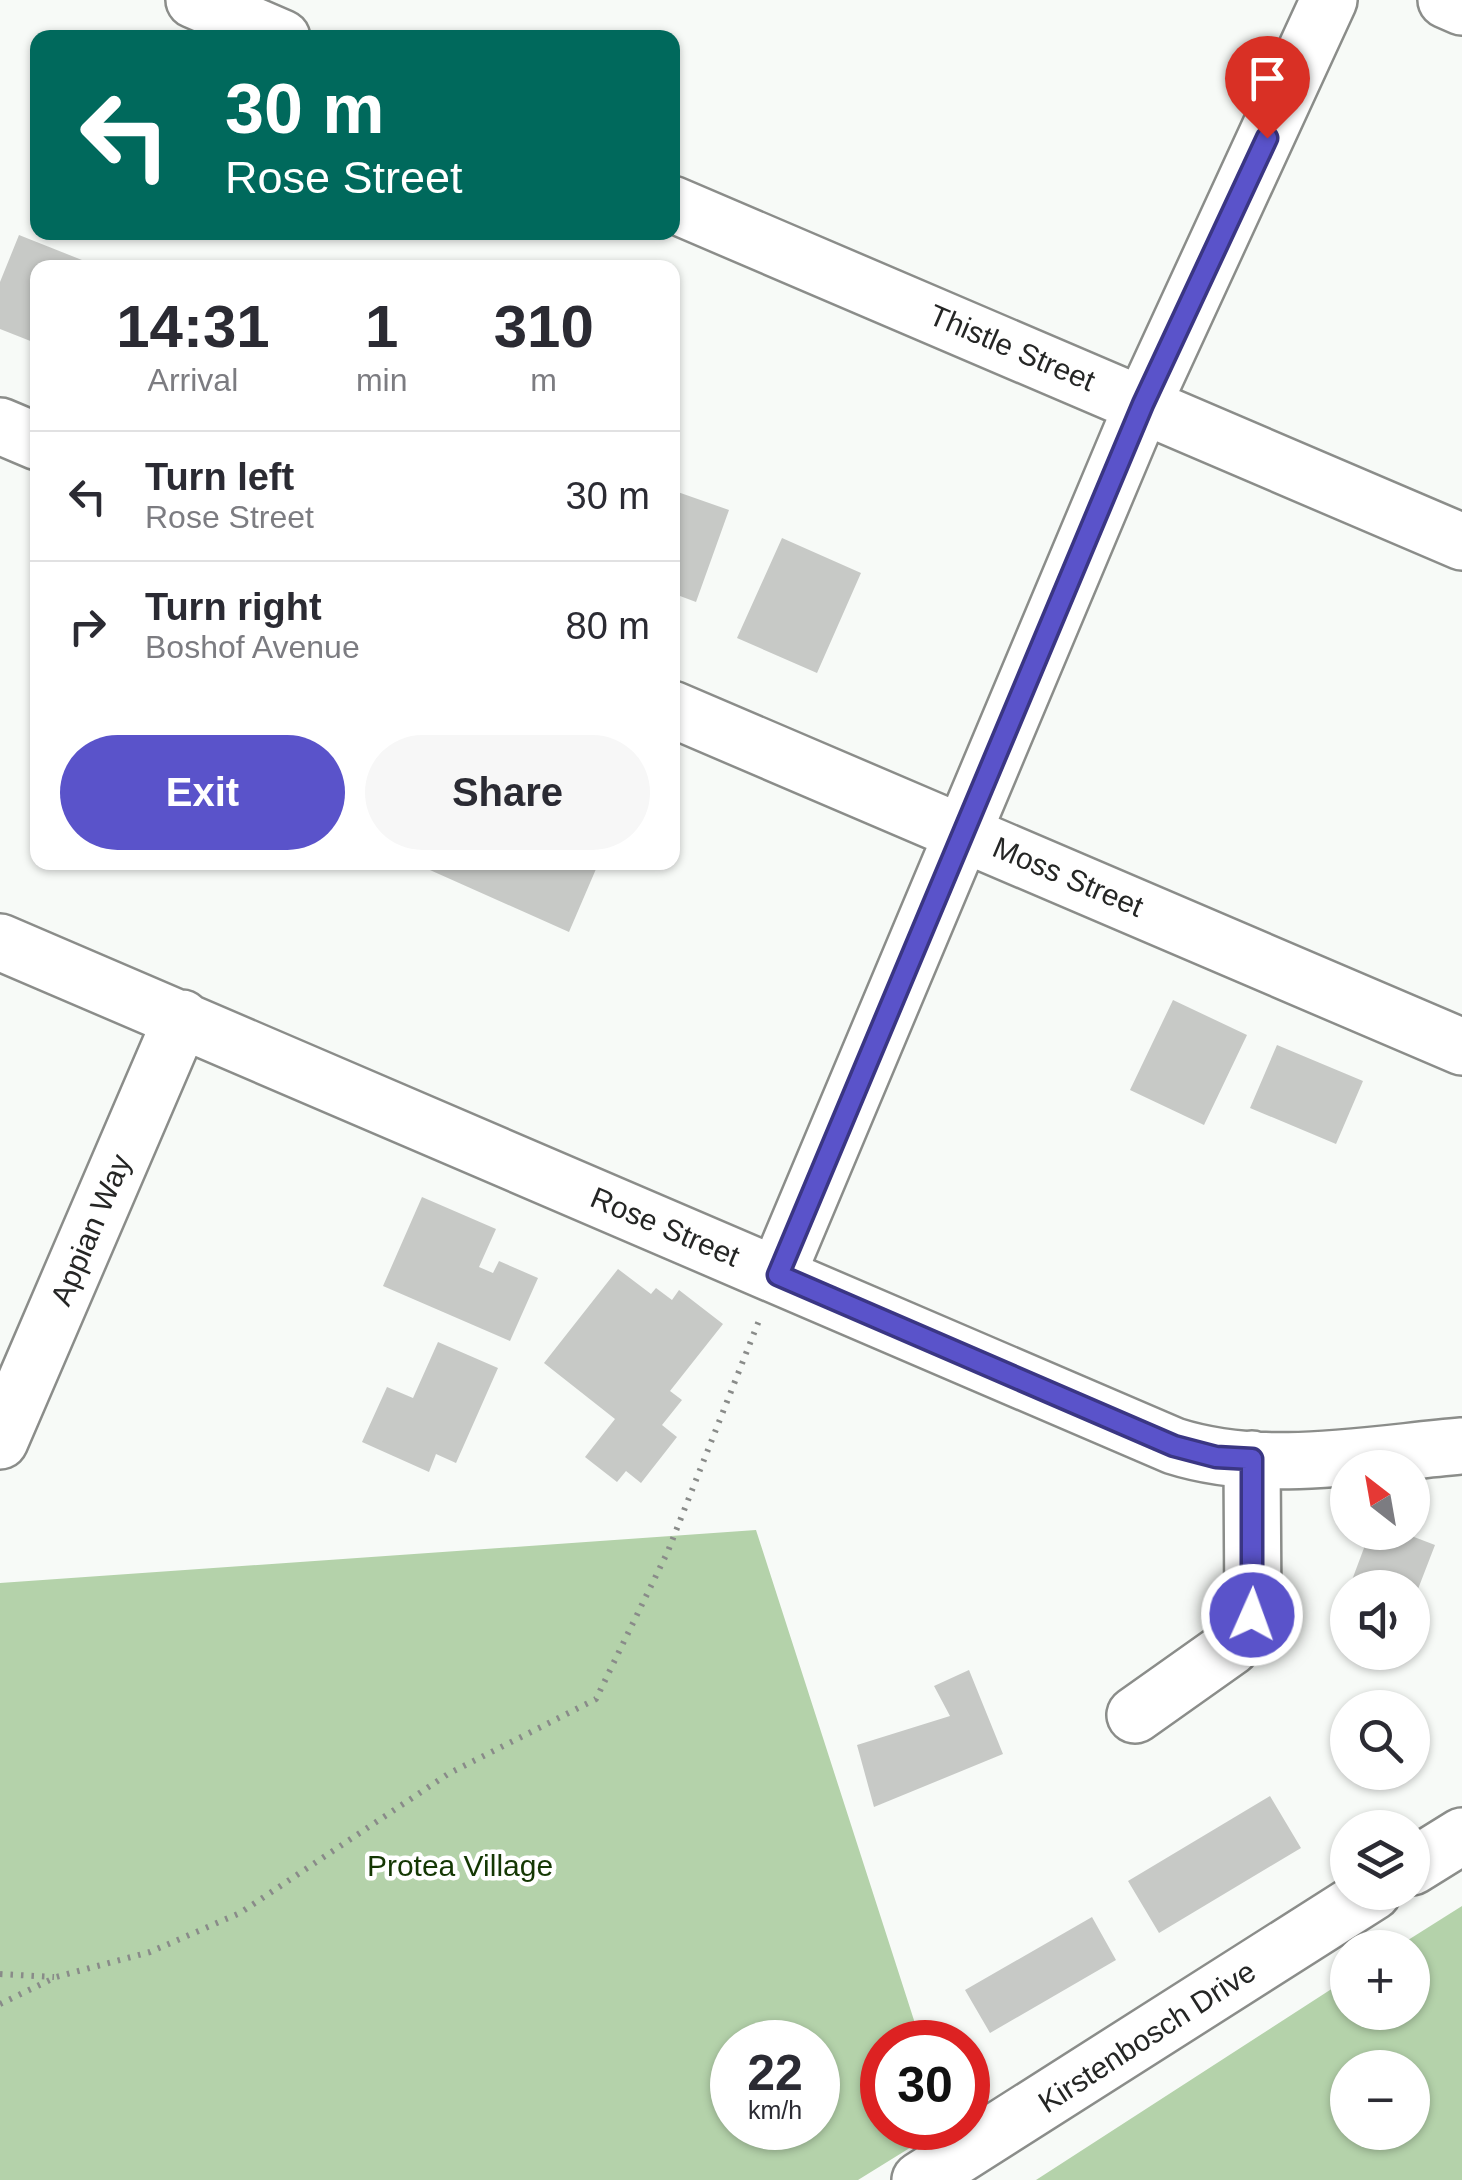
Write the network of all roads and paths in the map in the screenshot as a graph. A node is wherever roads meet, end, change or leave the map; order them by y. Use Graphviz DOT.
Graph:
graph roads {
  1 [pos="194,0"];
  2 [pos="1330,0"];
  3 [pos="1446,0"];
  4 [pos="1462,7"];
  5 [pos="263,30"];
  6 [pos="680,207"];
  7 [pos="1143,404"];
  8 [pos="0,426"];
  9 [pos="30,439"];
  10 [pos="1462,542"];
  11 [pos="680,713"];
  12 [pos="964,832"];
  13 [pos="0,942"];
  14 [pos="182,1018"];
  15 [pos="1462,1047"];
  16 [pos="778,1275"];
  17 [pos="0,1441"];
  18 [pos="1462,1446"];
  19 [pos="1252,1459"];
  20 [pos="1135,1715"];
  21 [pos="1462,1836"];
  22 [pos="1430,1856"];
  23 [pos="1345,1910"];
  24 [pos="0,1974"];
  25 [pos="56,1977"];
  26 [pos="0,2004"];
  27 [pos="920,2180"];
  1 -- 5 [label="street"];
  2 -- 7 [label="street"];
  3 -- 4 [label="street"];
  6 -- 7 [label="street, Thistle Street"];
  7 -- 10 [label="street, Thistle Street"];
  7 -- 12 [label="street"];
  8 -- 9 [label="street"];
  11 -- 12 [label="street, Moss Street"];
  12 -- 15 [label="street, Moss Street"];
  12 -- 16 [label="street"];
  13 -- 14 [label="street, Rose Street"];
  14 -- 16 [label="street, Rose Street"];
  14 -- 17 [label="street, Appian Way"];
  16 -- 19 [label="street, Rose Street"];
  16 -- 25 [label="path"];
  18 -- 19 [label="street, Rose Street"];
  19 -- 20 [label="street"];
  21 -- 22 [label="street"];
  23 -- 27 [label="street, Kirstenbosch Drive"];
  24 -- 25 [label="path"];
  25 -- 26 [label="path"];
}
